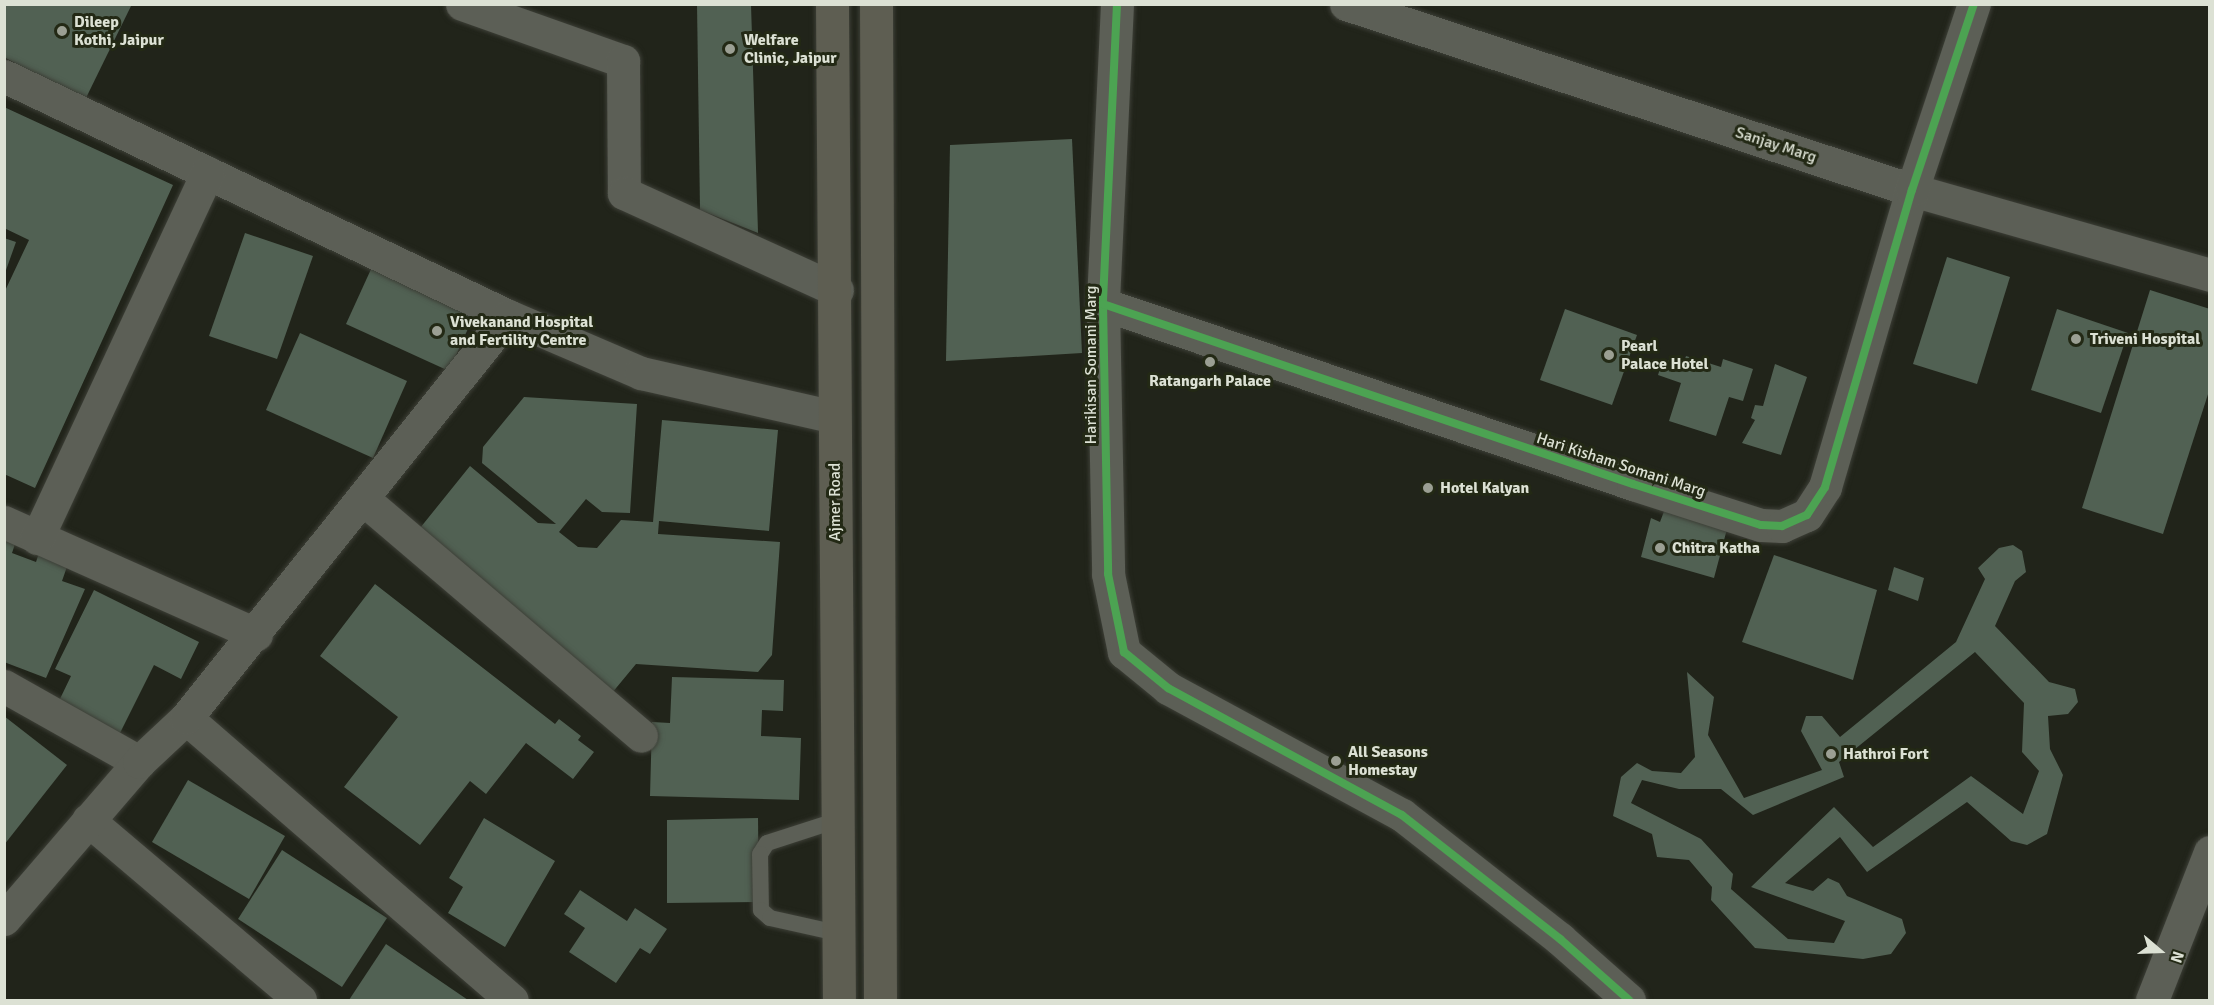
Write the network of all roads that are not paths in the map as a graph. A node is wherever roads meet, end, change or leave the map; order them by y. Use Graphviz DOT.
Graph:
graph roads {
  1 [pos="832,4"];
  2 [pos="876,4"];
  3 [pos="1117,4"];
  4 [pos="1346,4"];
  5 [pos="1974,4"];
  6 [pos="472,7"];
  7 [pos="4,76"];
  8 [pos="207,173"];
  9 [pos="1912,190"];
  10 [pos="2210,275"];
  11 [pos="837,290"];
  12 [pos="1103,304"];
  13 [pos="508,316"];
  14 [pos="834,417"];
  15 [pos="363,499"];
  16 [pos="4,522"];
  17 [pos="37,538"];
  18 [pos="256,634"];
  19 [pos="4,686"];
  20 [pos="186,718"];
  21 [pos="641,736"];
  22 [pos="139,762"];
  23 [pos="88,820"];
  24 [pos="835,821"];
  25 [pos="2210,852"];
  26 [pos="4,919"];
  27 [pos="837,933"];
  28 [pos="300,1000"];
  29 [pos="512,1000"];
  30 [pos="839,1000"];
  31 [pos="880,1000"];
  32 [pos="1629,1000"];
  33 [pos="2152,1000"];
  1 -- 11 [label="highway, Ajmer Road"];
  2 -- 31 [label="highway"];
  3 -- 12 [label="street, Harikisan Somani Marg"];
  4 -- 9 [label="street, Sanjay Marg"];
  5 -- 9 [label="street, Hari Kisham Somani Marg"];
  6 -- 11 [label="street"];
  7 -- 8 [label="street"];
  8 -- 13 [label="street"];
  8 -- 17 [label="street"];
  9 -- 10 [label="street, Sanjay Marg"];
  9 -- 12 [label="street, Hari Kisham Somani Marg"];
  11 -- 14 [label="highway, Ajmer Road"];
  12 -- 32 [label="street, Harikisan Somani Marg"];
  13 -- 14 [label="street"];
  13 -- 15 [label="street"];
  14 -- 24 [label="highway, Ajmer Road"];
  15 -- 18 [label="street"];
  15 -- 21 [label="street"];
  16 -- 17 [label="street"];
  17 -- 18 [label="street"];
  18 -- 20 [label="street"];
  19 -- 22 [label="street"];
  20 -- 22 [label="street"];
  20 -- 29 [label="street"];
  22 -- 23 [label="street"];
  23 -- 26 [label="street"];
  23 -- 28 [label="street"];
  24 -- 27 [label="highway, Ajmer Road"];
  24 -- 27 [label="lane"];
  25 -- 33 [label="street"];
  27 -- 30 [label="highway, Ajmer Road"];
}
